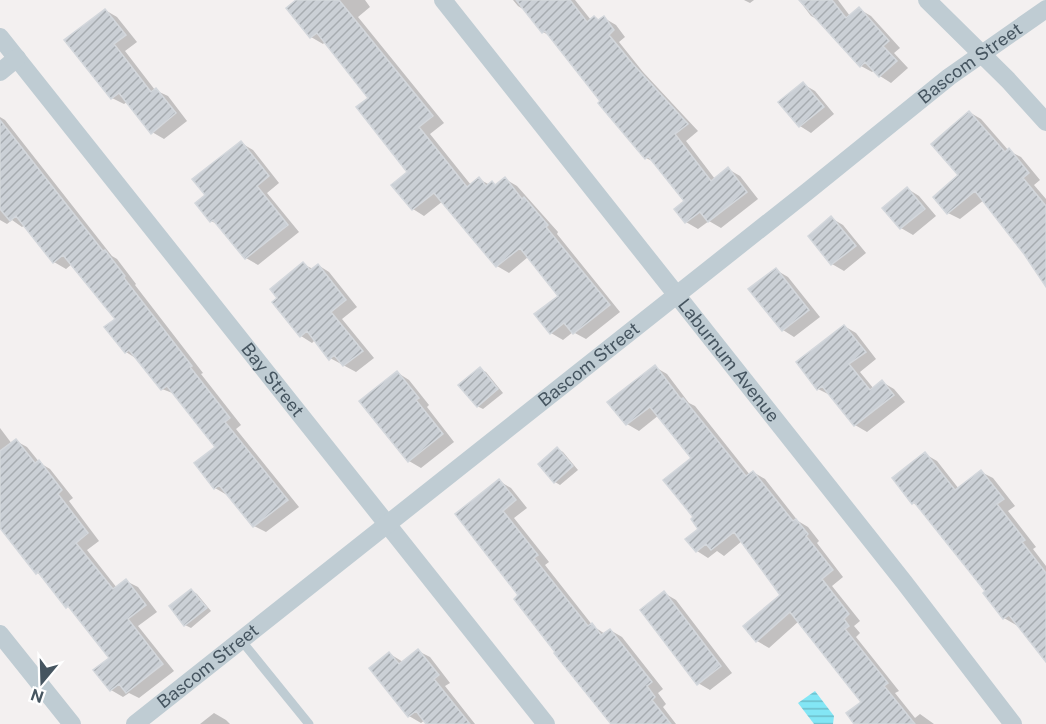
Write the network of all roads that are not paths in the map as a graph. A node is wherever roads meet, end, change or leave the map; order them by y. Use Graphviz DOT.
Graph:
graph roads {
  1 [pos="443,0"];
  2 [pos="927,0"];
  3 [pos="1046,9"];
  4 [pos="0,37"];
  5 [pos="982,54"];
  6 [pos="17,58"];
  7 [pos="0,72"];
  8 [pos="1046,122"];
  9 [pos="676,295"];
  10 [pos="386,524"];
  11 [pos="0,634"];
  12 [pos="240,639"];
  13 [pos="72,724"];
  14 [pos="135,724"];
  15 [pos="309,724"];
  16 [pos="546,724"];
  17 [pos="1013,724"];
  1 -- 9 [label="street, Laburnum Avenue"];
  2 -- 5 [label="street"];
  3 -- 5 [label="street, Bascom Street"];
  4 -- 6 [label="street, Bay Street"];
  5 -- 8 [label="street"];
  5 -- 9 [label="street, Bascom Street"];
  6 -- 7 [label="street"];
  6 -- 10 [label="street, Bay Street"];
  9 -- 10 [label="street, Bascom Street"];
  9 -- 17 [label="street, Laburnum Avenue"];
  10 -- 12 [label="street, Bascom Street"];
  10 -- 16 [label="street, Bay Street"];
  11 -- 13 [label="street"];
  12 -- 14 [label="street, Bascom Street"];
  12 -- 15 [label="lane"];
}
